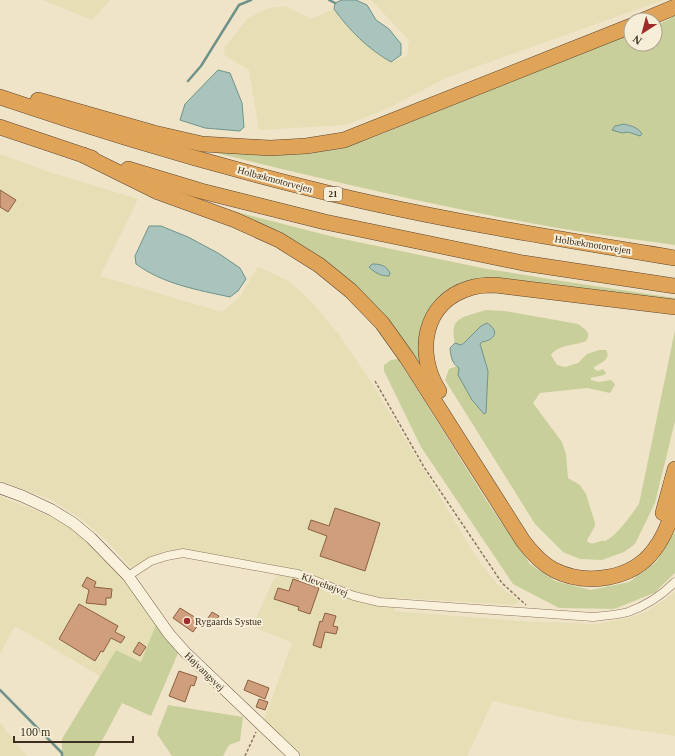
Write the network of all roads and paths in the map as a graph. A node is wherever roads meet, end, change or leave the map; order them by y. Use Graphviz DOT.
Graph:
graph roads {
  1 [pos="675,7"];
  2 [pos="663,12"];
  3 [pos="623,29"];
  4 [pos="0,91"];
  5 [pos="0,97"];
  6 [pos="0,127"];
  7 [pos="83,155"];
  8 [pos="675,258"];
  9 [pos="675,286"];
  10 [pos="675,307"];
  11 [pos="375,381"];
  12 [pos="675,469"];
  13 [pos="0,488"];
  14 [pos="675,503"];
  15 [pos="128,576"];
  16 [pos="675,582"];
  17 [pos="528,612"];
  18 [pos="260,723"];
  19 [pos="245,756"];
  20 [pos="294,756"];
  1 -- 2 [label="highway"];
  3 -- 4 [label="highway"];
  5 -- 8 [label="highway, Holbækmotorvejen / 21"];
  6 -- 7 [label="highway"];
  7 -- 9 [label="highway"];
  7 -- 14 [label="highway"];
  10 -- 12 [label="highway"];
  11 -- 17 [label="path"];
  13 -- 15 [label="street"];
  15 -- 17 [label="street, Klevehøjvej"];
  15 -- 18 [label="street, Højvangsvej"];
  16 -- 17 [label="street, Klevehøjvej"];
  18 -- 19 [label="path"];
  18 -- 20 [label="street, Højvangsvej"];
}
